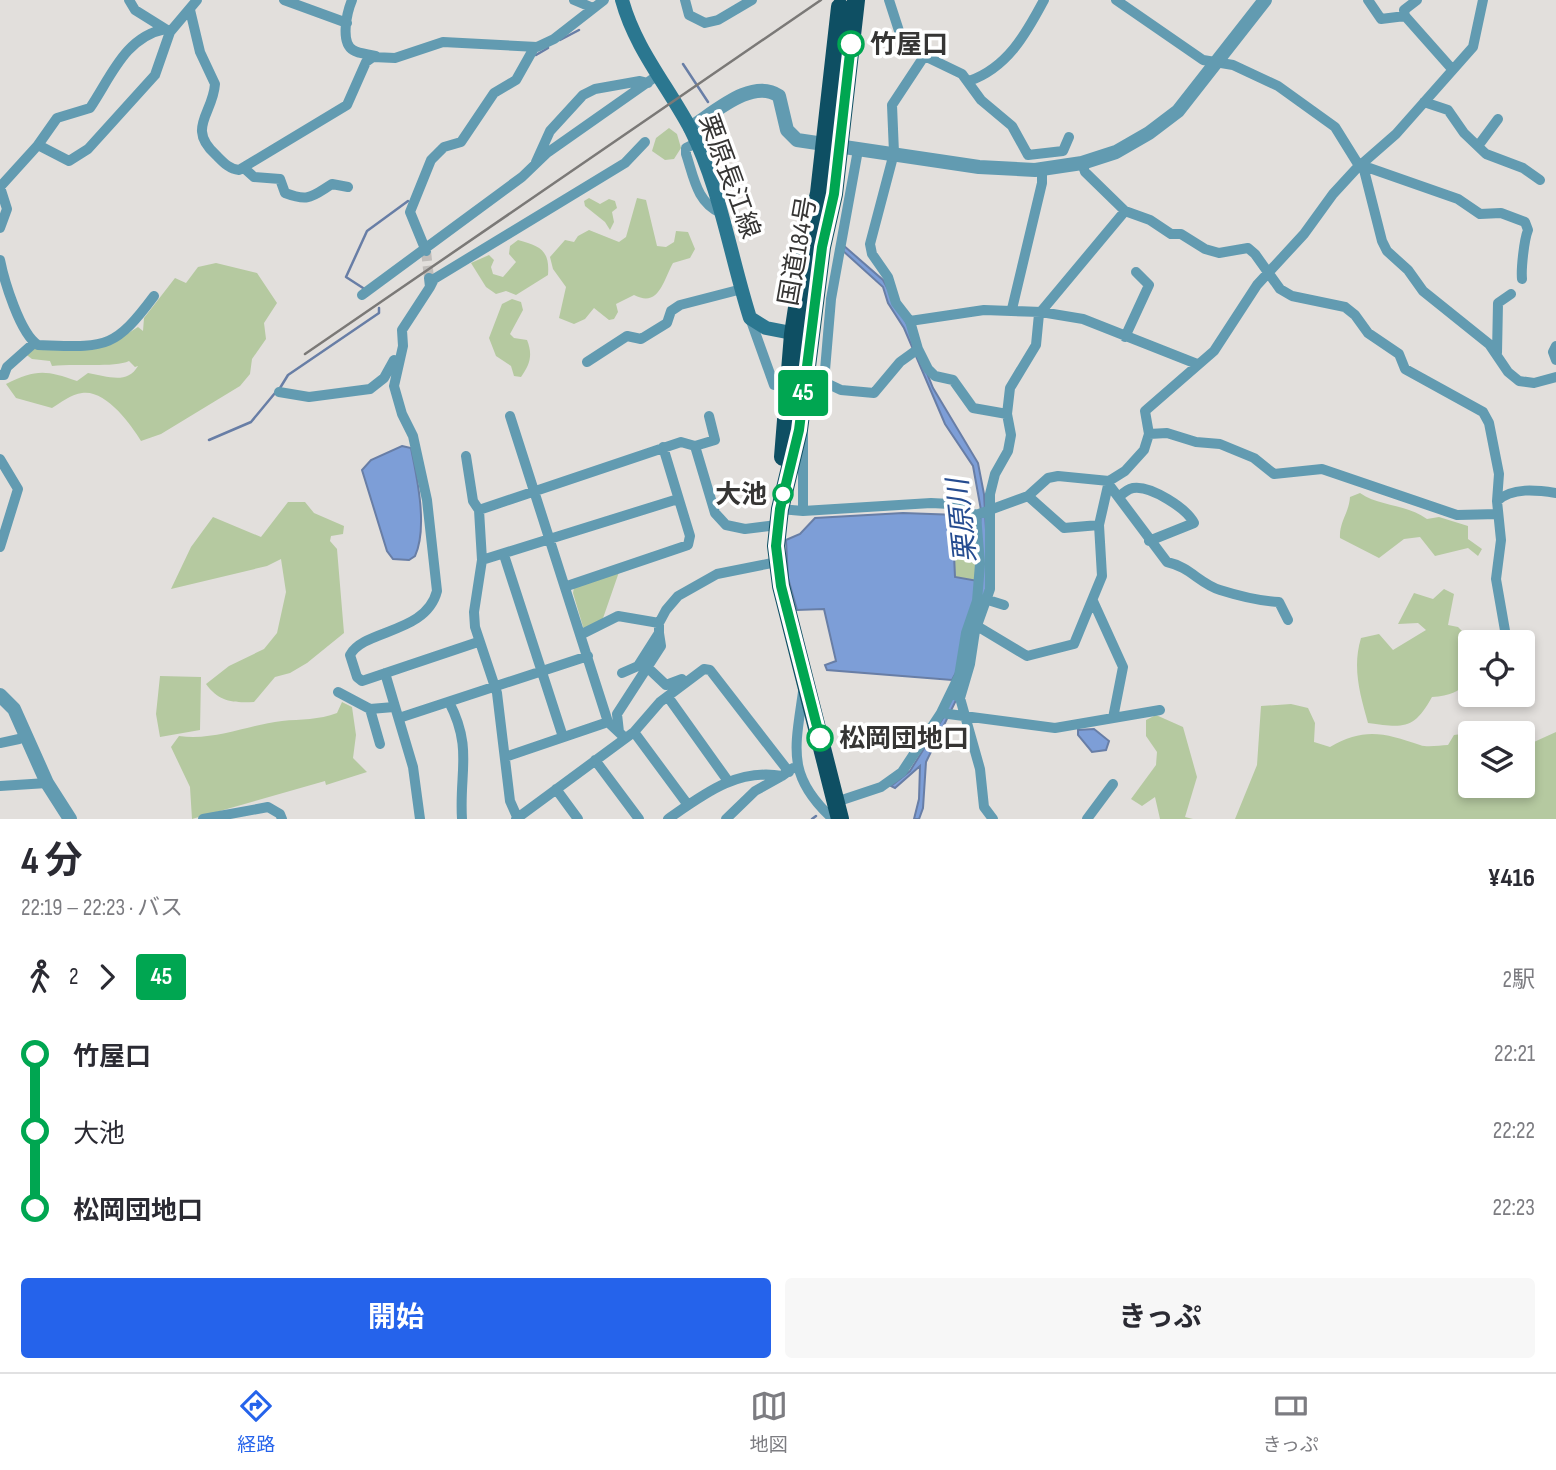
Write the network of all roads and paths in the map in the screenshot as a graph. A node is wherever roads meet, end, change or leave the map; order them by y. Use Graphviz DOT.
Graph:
graph roads {
  1 [pos="129,0"];
  2 [pos="284,0"];
  3 [pos="352,0"];
  4 [pos="574,0"];
  5 [pos="604,0"];
  6 [pos="622,0"];
  7 [pos="685,0"];
  8 [pos="752,0"];
  9 [pos="889,0"];
  10 [pos="1044,0"];
  11 [pos="1119,0"];
  12 [pos="1265,0"];
  13 [pos="1368,0"];
  14 [pos="1417,0"];
  15 [pos="1483,0"];
  16 [pos="853,2"];
  17 [pos="742,4"];
  18 [pos="193,5"];
  19 [pos="593,8"];
  20 [pos="1405,16"];
  21 [pos="347,23"];
  22 [pos="167,30"];
  23 [pos="534,48"];
  24 [pos="376,56"];
  25 [pos="923,58"];
  26 [pos="1217,61"];
  27 [pos="1452,69"];
  28 [pos="653,79"];
  29 [pos="969,81"];
  30 [pos="1424,102"];
  31 [pos="1498,119"];
  32 [pos="690,128"];
  33 [pos="1069,137"];
  34 [pos="645,142"];
  35 [pos="38,145"];
  36 [pos="1478,146"];
  37 [pos="841,148"];
  38 [pos="894,153"];
  39 [pos="1028,155"];
  40 [pos="536,162"];
  41 [pos="1082,163"];
  42 [pos="1363,166"];
  43 [pos="244,168"];
  44 [pos="1042,169"];
  45 [pos="1025,171"];
  46 [pos="1540,180"];
  47 [pos="348,187"];
  48 [pos="1125,212"];
  49 [pos="0,228"];
  50 [pos="425,249"];
  51 [pos="0,260"];
  52 [pos="1136,272"];
  53 [pos="1268,273"];
  54 [pos="1522,279"];
  55 [pos="742,289"];
  56 [pos="1511,294"];
  57 [pos="362,295"];
  58 [pos="154,296"];
  59 [pos="1012,309"];
  60 [pos="1041,312"];
  61 [pos="750,318"];
  62 [pos="909,321"];
  63 [pos="402,330"];
  64 [pos="801,335"];
  65 [pos="1125,337"];
  66 [pos="34,343"];
  67 [pos="1556,346"];
  68 [pos="915,350"];
  69 [pos="1497,353"];
  70 [pos="1556,360"];
  71 [pos="587,362"];
  72 [pos="1197,364"];
  73 [pos="0,375"];
  74 [pos="1556,377"];
  75 [pos="827,384"];
  76 [pos="774,385"];
  77 [pos="279,391"];
  78 [pos="821,398"];
  79 [pos="1006,414"];
  80 [pos="510,416"];
  81 [pos="709,416"];
  82 [pos="799,430"];
  83 [pos="1149,434"];
  84 [pos="695,446"];
  85 [pos="663,447"];
  86 [pos="466,456"];
  87 [pos="0,459"];
  88 [pos="1109,484"];
  89 [pos="535,490"];
  90 [pos="1556,493"];
  91 [pos="1028,496"];
  92 [pos="1119,497"];
  93 [pos="678,499"];
  94 [pos="1497,501"];
  95 [pos="479,510"];
  96 [pos="803,511"];
  97 [pos="983,514"];
  98 [pos="1498,514"];
  99 [pos="778,517"];
  100 [pos="1099,525"];
  101 [pos="552,541"];
  102 [pos="1149,541"];
  103 [pos="0,547"];
  104 [pos="504,555"];
  105 [pos="482,560"];
  106 [pos="777,562"];
  107 [pos="567,586"];
  108 [pos="988,600"];
  109 [pos="1093,601"];
  110 [pos="1004,605"];
  111 [pos="1288,620"];
  112 [pos="977,626"];
  113 [pos="659,628"];
  114 [pos="1505,630"];
  115 [pos="582,634"];
  116 [pos="478,642"];
  117 [pos="588,656"];
  118 [pos="647,667"];
  119 [pos="542,671"];
  120 [pos="385,673"];
  121 [pos="622,673"];
  122 [pos="687,675"];
  123 [pos="805,681"];
  124 [pos="494,687"];
  125 [pos="338,692"];
  126 [pos="0,695"];
  127 [pos="955,696"];
  128 [pos="668,697"];
  129 [pos="449,702"];
  130 [pos="370,709"];
  131 [pos="1160,710"];
  132 [pos="397,712"];
  133 [pos="945,714"];
  134 [pos="963,717"];
  135 [pos="1113,718"];
  136 [pos="608,722"];
  137 [pos="626,734"];
  138 [pos="563,737"];
  139 [pos="19,739"];
  140 [pos="0,743"];
  141 [pos="380,744"];
  142 [pos="505,757"];
  143 [pos="595,760"];
  144 [pos="789,772"];
  145 [pos="728,781"];
  146 [pos="47,783"];
  147 [pos="1114,784"];
  148 [pos="0,786"];
  149 [pos="556,789"];
  150 [pos="688,805"];
  151 [pos="836,813"];
  152 [pos="70,819"];
  153 [pos="203,819"];
  154 [pos="282,819"];
  155 [pos="419,819"];
  156 [pos="462,819"];
  157 [pos="517,819"];
  158 [pos="579,819"];
  159 [pos="639,819"];
  160 [pos="668,819"];
  161 [pos="726,819"];
  162 [pos="993,819"];
  163 [pos="1087,819"];
  1 -- 22 [label="street"];
  2 -- 21 [label="street"];
  3 -- 21 [label="street"];
  4 -- 19 [label="street"];
  5 -- 19 [label="street"];
  6 -- 28 [label="main road, 栗原長江線"];
  7 -- 17 [label="street"];
  8 -- 17 [label="street"];
  9 -- 25 [label="street"];
  10 -- 29 [label="street"];
  11 -- 26 [label="street"];
  12 -- 26 [label="street"];
  13 -- 20 [label="street"];
  14 -- 20 [label="street"];
  15 -- 27 [label="street"];
  16 -- 37 [label="highway, 国道184号"];
  18 -- 22 [label="street"];
  18 -- 43 [label="street"];
  19 -- 23 [label="street"];
  20 -- 27 [label="street"];
  21 -- 24 [label="street"];
  22 -- 35 [label="street"];
  22 -- 35 [label="street"];
  23 -- 24 [label="street"];
  23 -- 50 [label="street"];
  24 -- 43 [label="street"];
  25 -- 29 [label="street"];
  25 -- 38 [label="street"];
  26 -- 41 [label="street"];
  26 -- 42 [label="street"];
  27 -- 30 [label="street"];
  28 -- 32 [label="main road, 栗原長江線"];
  28 -- 40 [label="street"];
  28 -- 40 [label="street"];
  29 -- 39 [label="street"];
  30 -- 36 [label="street"];
  30 -- 42 [label="street"];
  31 -- 36 [label="street"];
  32 -- 37 [label="street"];
  32 -- 55 [label="main road, 栗原長江線"];
  33 -- 39 [label="street"];
  34 -- 63 [label="street"];
  35 -- 49 [label="street"];
  36 -- 46 [label="street"];
  37 -- 38 [label="street"];
  37 -- 64 [label="highway, 国道184号"];
  37 -- 75 [label="street"];
  38 -- 45 [label="street"];
  38 -- 62 [label="street"];
  39 -- 45 [label="street"];
  40 -- 50 [label="street"];
  41 -- 44 [label="street"];
  41 -- 48 [label="street"];
  42 -- 53 [label="street"];
  42 -- 54 [label="street"];
  42 -- 69 [label="street"];
  43 -- 47 [label="street"];
  44 -- 45 [label="street"];
  44 -- 59 [label="street"];
  48 -- 53 [label="street"];
  48 -- 60 [label="street"];
  50 -- 57 [label="street"];
  51 -- 66 [label="street"];
  52 -- 65 [label="street"];
  53 -- 72 [label="street"];
  53 -- 94 [label="street"];
  55 -- 61 [label="main road, 栗原長江線"];
  55 -- 71 [label="street"];
  56 -- 69 [label="street"];
  58 -- 66 [label="street"];
  59 -- 60 [label="street"];
  59 -- 62 [label="street"];
  60 -- 65 [label="street"];
  60 -- 79 [label="street"];
  61 -- 64 [label="main road"];
  61 -- 76 [label="street"];
  62 -- 68 [label="street"];
  63 -- 77 [label="street"];
  63 -- 120 [label="street"];
  64 -- 82 [label="highway, 国道184号"];
  64 -- 99 [label="highway, 国道184号"];
  65 -- 72 [label="street"];
  66 -- 73 [label="street"];
  67 -- 70 [label="street"];
  68 -- 75 [label="street"];
  68 -- 79 [label="street"];
  69 -- 74 [label="street"];
  72 -- 83 [label="street"];
  75 -- 78 [label="street"];
  79 -- 97 [label="street"];
  80 -- 89 [label="street"];
  81 -- 84 [label="street"];
  82 -- 96 [label="street"];
  82 -- 99 [label="highway, 国道184号"];
  83 -- 88 [label="street"];
  83 -- 98 [label="street"];
  84 -- 85 [label="street"];
  84 -- 99 [label="street"];
  85 -- 89 [label="street"];
  85 -- 93 [label="street"];
  86 -- 95 [label="street"];
  87 -- 103 [label="street"];
  88 -- 91 [label="street"];
  88 -- 92 [label="street"];
  88 -- 100 [label="street"];
  89 -- 95 [label="street"];
  89 -- 101 [label="street"];
  90 -- 94 [label="street"];
  91 -- 97 [label="street"];
  91 -- 100 [label="street"];
  92 -- 102 [label="street"];
  92 -- 102 [label="street"];
  93 -- 101 [label="street"];
  93 -- 107 [label="street"];
  94 -- 98 [label="street"];
  95 -- 105 [label="street"];
  96 -- 97 [label="street"];
  96 -- 99 [label="street"];
  97 -- 108 [label="street"];
  97 -- 127 [label="street"];
  98 -- 114 [label="street"];
  99 -- 106 [label="highway, 国道184号"];
  100 -- 109 [label="street"];
  101 -- 104 [label="street"];
  101 -- 107 [label="street"];
  102 -- 111 [label="street"];
  104 -- 105 [label="street"];
  104 -- 119 [label="street"];
  105 -- 116 [label="street"];
  106 -- 113 [label="street"];
  106 -- 123 [label="highway, 国道184号"];
  107 -- 115 [label="street"];
  108 -- 110 [label="street"];
  108 -- 112 [label="street"];
  109 -- 112 [label="street"];
  109 -- 135 [label="street"];
  112 -- 127 [label="street"];
  113 -- 115 [label="street"];
  113 -- 118 [label="street"];
  113 -- 121 [label="street"];
  115 -- 117 [label="street"];
  116 -- 120 [label="street"];
  116 -- 124 [label="street"];
  117 -- 119 [label="street"];
  117 -- 136 [label="street"];
  118 -- 122 [label="street"];
  118 -- 137 [label="street"];
  119 -- 124 [label="street"];
  119 -- 138 [label="street"];
  120 -- 132 [label="street"];
  123 -- 144 [label="street"];
  123 -- 151 [label="highway, 国道184号"];
  124 -- 129 [label="street"];
  124 -- 142 [label="street"];
  125 -- 130 [label="street"];
  126 -- 146 [label="street"];
  127 -- 133 [label="street"];
  127 -- 134 [label="street"];
  128 -- 137 [label="street"];
  128 -- 144 [label="street"];
  128 -- 145 [label="street"];
  129 -- 132 [label="street"];
  129 -- 156 [label="street"];
  130 -- 132 [label="street"];
  130 -- 141 [label="street"];
  131 -- 135 [label="street"];
  132 -- 155 [label="street"];
  133 -- 134 [label="street"];
  133 -- 151 [label="street"];
  134 -- 135 [label="street"];
  134 -- 162 [label="street"];
  136 -- 137 [label="street"];
  136 -- 138 [label="street"];
  137 -- 143 [label="street"];
  137 -- 150 [label="street"];
  138 -- 142 [label="street"];
  139 -- 140 [label="street"];
  142 -- 157 [label="street"];
  143 -- 149 [label="street"];
  143 -- 159 [label="street"];
  144 -- 145 [label="street"];
  144 -- 151 [label="street"];
  144 -- 161 [label="street"];
  145 -- 150 [label="street"];
  146 -- 148 [label="street"];
  146 -- 152 [label="street"];
  147 -- 163 [label="street"];
  149 -- 157 [label="street"];
  149 -- 158 [label="street"];
  150 -- 160 [label="street"];
  153 -- 154 [label="street"];
}
